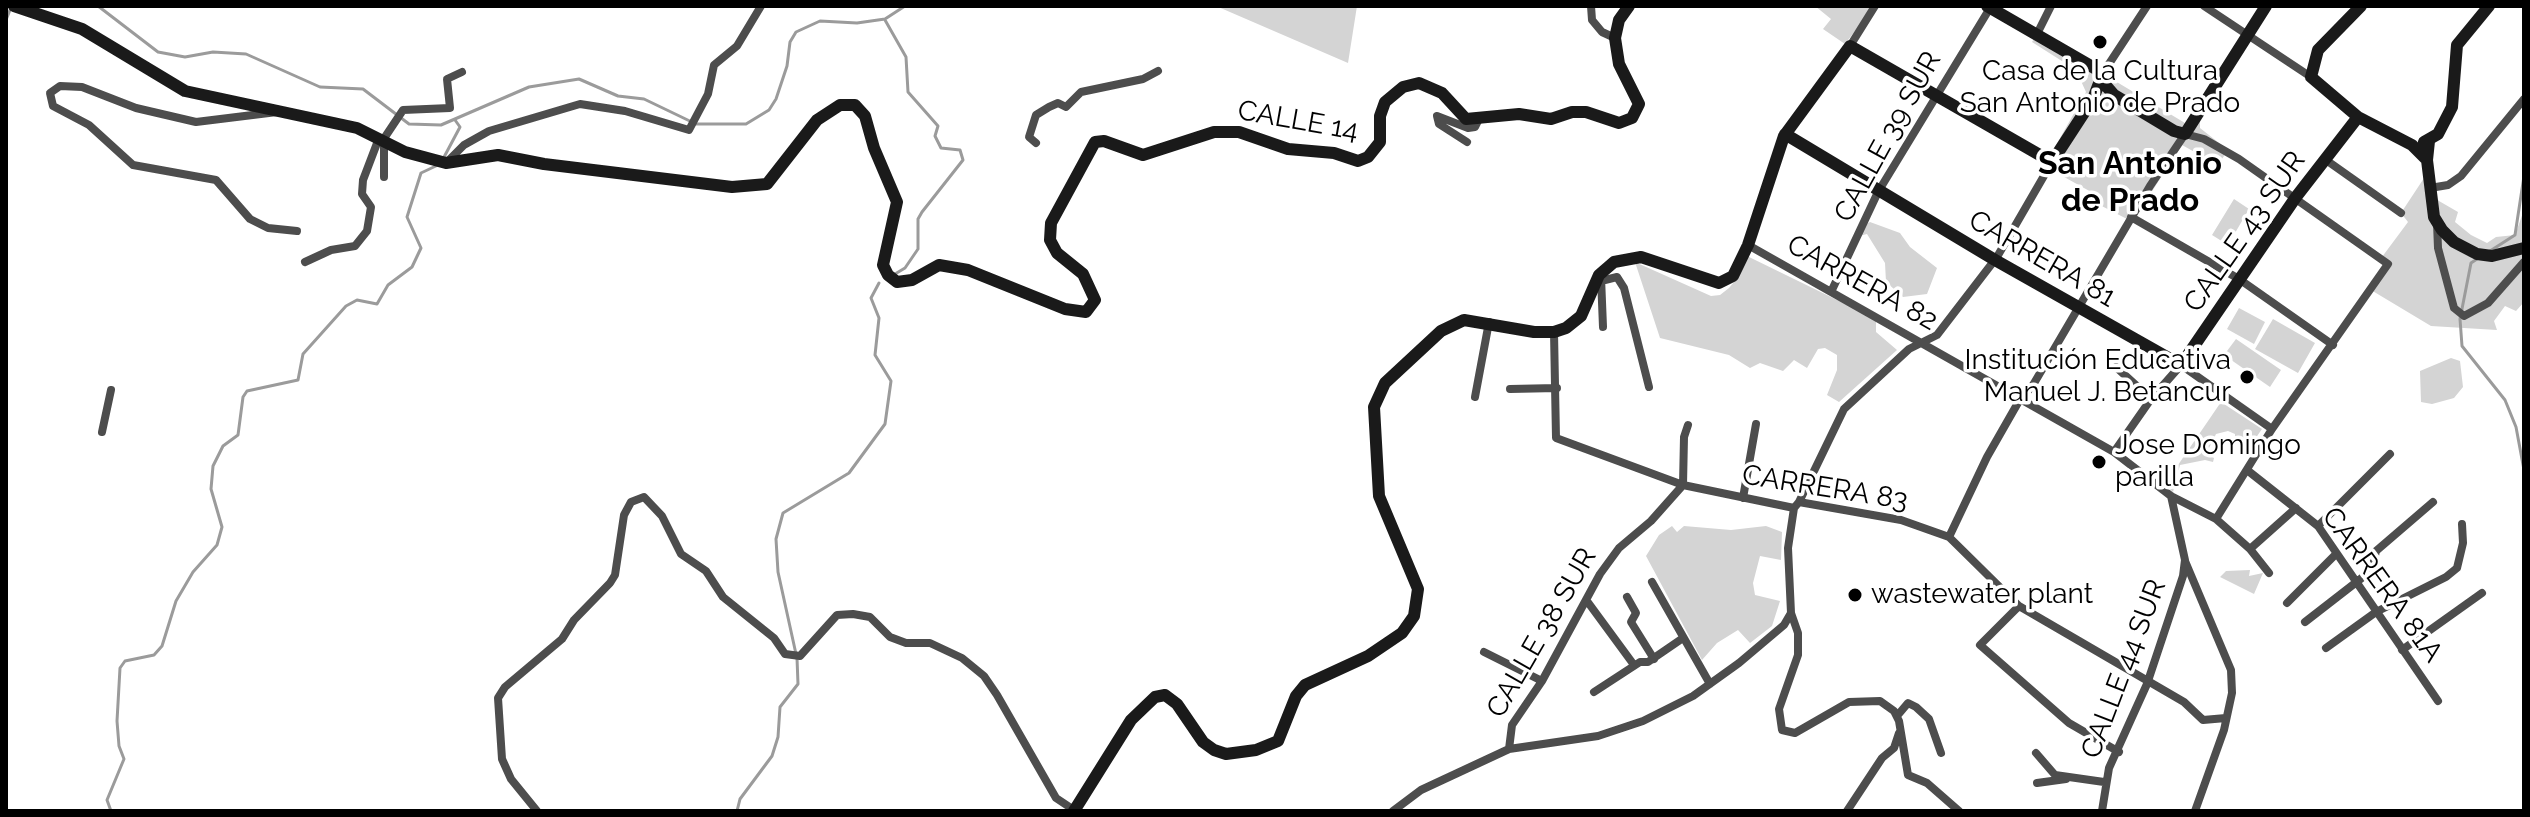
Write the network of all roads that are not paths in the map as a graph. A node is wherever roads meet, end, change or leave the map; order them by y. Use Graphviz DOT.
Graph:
graph roads {
  1 [pos="14,6"];
  2 [pos="761,6"];
  3 [pos="1591,6"];
  4 [pos="1629,6"];
  5 [pos="1875,6"];
  6 [pos="2051,6"];
  7 [pos="2147,6"];
  8 [pos="2204,6"];
  9 [pos="2266,6"];
  10 [pos="2361,6"];
  11 [pos="2489,6"];
  12 [pos="1988,7"];
  13 [pos="2037,34"];
  14 [pos="2247,36"];
  15 [pos="1615,38"];
  16 [pos="1850,46"];
  17 [pos="1158,71"];
  18 [pos="462,72"];
  19 [pos="2102,76"];
  20 [pos="2311,77"];
  21 [pos="1935,93"];
  22 [pos="2114,95"];
  23 [pos="2093,99"];
  24 [pos="2524,99"];
  25 [pos="281,110"];
  26 [pos="2358,117"];
  27 [pos="1479,119"];
  28 [pos="1785,134"];
  29 [pos="2185,134"];
  30 [pos="382,139"];
  31 [pos="2429,141"];
  32 [pos="1467,142"];
  33 [pos="1036,143"];
  34 [pos="2412,145"];
  35 [pos="2326,160"];
  36 [pos="2427,160"];
  37 [pos="2052,162"];
  38 [pos="446,163"];
  39 [pos="384,177"];
  40 [pos="2430,188"];
  41 [pos="1879,191"];
  42 [pos="2296,197"];
  43 [pos="2401,213"];
  44 [pos="2131,217"];
  45 [pos="2440,227"];
  46 [pos="297,231"];
  47 [pos="1748,245"];
  48 [pos="2524,248"];
  49 [pos="1995,260"];
  50 [pos="305,262"];
  51 [pos="2524,262"];
  52 [pos="1600,276"];
  53 [pos="2239,279"];
  54 [pos="1831,292"];
  55 [pos="2080,309"];
  56 [pos="1489,322"];
  57 [pos="1603,327"];
  58 [pos="1554,332"];
  59 [pos="1922,341"];
  60 [pos="2333,345"];
  61 [pos="2181,365"];
  62 [pos="2116,367"];
  63 [pos="1649,387"];
  64 [pos="1557,388"];
  65 [pos="1510,389"];
  66 [pos="111,390"];
  67 [pos="1475,397"];
  68 [pos="2151,399"];
  69 [pos="2019,401"];
  70 [pos="1756,424"];
  71 [pos="1688,425"];
  72 [pos="2272,429"];
  73 [pos="102,432"];
  74 [pos="2114,452"];
  75 [pos="2390,454"];
  76 [pos="2247,470"];
  77 [pos="1683,485"];
  78 [pos="2171,496"];
  79 [pos="1743,498"];
  80 [pos="2433,502"];
  81 [pos="1796,505"];
  82 [pos="2296,508"];
  83 [pos="2216,519"];
  84 [pos="2462,524"];
  85 [pos="2318,526"];
  86 [pos="1949,537"];
  87 [pos="2250,549"];
  88 [pos="2336,554"];
  89 [pos="2185,560"];
  90 [pos="2269,573"];
  91 [pos="1652,582"];
  92 [pos="2356,583"];
  93 [pos="2482,593"];
  94 [pos="1627,597"];
  95 [pos="1587,601"];
  96 [pos="2287,603"];
  97 [pos="2019,606"];
  98 [pos="2376,612"];
  99 [pos="1791,613"];
  100 [pos="2305,622"];
  101 [pos="1683,638"];
  102 [pos="2326,648"];
  103 [pos="2402,650"];
  104 [pos="1484,652"];
  105 [pos="1654,659"];
  106 [pos="1634,665"];
  107 [pos="1542,681"];
  108 [pos="1710,684"];
  109 [pos="2147,684"];
  110 [pos="1594,692"];
  111 [pos="2438,701"];
  112 [pos="1897,716"];
  113 [pos="2226,718"];
  114 [pos="1899,732"];
  115 [pos="1509,749"];
  116 [pos="2119,752"];
  117 [pos="1941,753"];
  118 [pos="2036,753"];
  119 [pos="2067,779"];
  120 [pos="2104,782"];
  121 [pos="2037,783"];
  122 [pos="537,811"];
  123 [pos="1074,811"];
  124 [pos="1393,811"];
  125 [pos="1847,811"];
  126 [pos="1959,811"];
  127 [pos="2102,811"];
  128 [pos="2195,811"];
  1 -- 25 [label="street"];
  2 -- 38 [label="street"];
  3 -- 15 [label="street"];
  4 -- 15 [label="street"];
  5 -- 16 [label="street"];
  6 -- 13 [label="street"];
  7 -- 19 [label="street"];
  8 -- 14 [label="street"];
  9 -- 14 [label="street"];
  10 -- 20 [label="street"];
  11 -- 31 [label="street"];
  12 -- 13 [label="street"];
  12 -- 21 [label="street, CALLE 39 SUR"];
  13 -- 19 [label="street"];
  14 -- 20 [label="street"];
  14 -- 29 [label="street"];
  15 -- 27 [label="street"];
  16 -- 21 [label="street"];
  16 -- 28 [label="street"];
  17 -- 33 [label="street"];
  18 -- 30 [label="street"];
  19 -- 22 [label="street"];
  19 -- 23 [label="street"];
  20 -- 26 [label="street"];
  21 -- 37 [label="street"];
  21 -- 41 [label="street, CALLE 39 SUR"];
  22 -- 23 [label="street"];
  22 -- 29 [label="street"];
  23 -- 37 [label="street"];
  24 -- 40 [label="street"];
  25 -- 30 [label="street"];
  25 -- 46 [label="street"];
  26 -- 34 [label="street"];
  26 -- 35 [label="street, CALLE 43 SUR"];
  27 -- 32 [label="street"];
  27 -- 38 [label="street, CALLE 14"];
  28 -- 41 [label="street, CARRERA 81"];
  28 -- 47 [label="street"];
  29 -- 42 [label="street"];
  29 -- 44 [label="street"];
  30 -- 38 [label="street"];
  30 -- 39 [label="street"];
  30 -- 50 [label="street"];
  31 -- 34 [label="street"];
  31 -- 36 [label="street"];
  34 -- 36 [label="street"];
  35 -- 42 [label="street, CALLE 43 SUR"];
  35 -- 43 [label="street"];
  36 -- 40 [label="street"];
  37 -- 49 [label="street"];
  40 -- 45 [label="street"];
  41 -- 49 [label="street, CARRERA 81"];
  41 -- 54 [label="street, CALLE 39 SUR"];
  42 -- 53 [label="street, CALLE 43 SUR"];
  42 -- 60 [label="street"];
  44 -- 53 [label="street"];
  44 -- 55 [label="street"];
  45 -- 48 [label="street"];
  45 -- 51 [label="street"];
  47 -- 52 [label="street"];
  47 -- 54 [label="street, CARRERA 82"];
  49 -- 55 [label="street, CARRERA 81"];
  49 -- 59 [label="street"];
  52 -- 57 [label="street"];
  52 -- 58 [label="street"];
  52 -- 63 [label="street"];
  53 -- 60 [label="street"];
  53 -- 61 [label="street, CALLE 43 SUR"];
  54 -- 59 [label="street, CARRERA 82"];
  55 -- 61 [label="street, CARRERA 81"];
  55 -- 69 [label="street"];
  56 -- 58 [label="street"];
  56 -- 67 [label="street"];
  56 -- 123 [label="street"];
  58 -- 64 [label="street"];
  59 -- 69 [label="street, CARRERA 82"];
  59 -- 81 [label="street"];
  60 -- 72 [label="street"];
  61 -- 68 [label="street, CALLE 43 SUR"];
  61 -- 72 [label="street, CARRERA 81"];
  62 -- 68 [label="street"];
  64 -- 65 [label="street"];
  64 -- 77 [label="street, CARRERA 83"];
  66 -- 73 [label="street"];
  68 -- 74 [label="street, CALLE 43 SUR"];
  69 -- 74 [label="street, CARRERA 82"];
  69 -- 86 [label="street"];
  70 -- 79 [label="street"];
  71 -- 77 [label="street"];
  72 -- 76 [label="street"];
  74 -- 78 [label="street, CARRERA 82"];
  75 -- 85 [label="street"];
  76 -- 82 [label="street, CARRERA 81A"];
  76 -- 83 [label="street"];
  77 -- 79 [label="street, CARRERA 83"];
  77 -- 95 [label="street, CALLE 38 SUR"];
  78 -- 83 [label="street, CARRERA 82"];
  78 -- 89 [label="street, CALLE 44 SUR"];
  79 -- 81 [label="street, CARRERA 83"];
  80 -- 92 [label="street"];
  81 -- 86 [label="street, CARRERA 83"];
  81 -- 99 [label="street"];
  82 -- 85 [label="street, CARRERA 81A"];
  82 -- 87 [label="street"];
  83 -- 87 [label="street, CARRERA 82"];
  84 -- 98 [label="street"];
  85 -- 88 [label="street, CARRERA 81A"];
  86 -- 97 [label="street, CARRERA 83"];
  87 -- 90 [label="street, CARRERA 82"];
  88 -- 92 [label="street, CARRERA 81A"];
  88 -- 96 [label="street"];
  89 -- 109 [label="street, CALLE 44 SUR"];
  89 -- 113 [label="street"];
  91 -- 101 [label="street"];
  92 -- 98 [label="street, CARRERA 81A"];
  92 -- 100 [label="street"];
  93 -- 103 [label="street"];
  94 -- 105 [label="street"];
  95 -- 106 [label="street"];
  95 -- 107 [label="street, CALLE 38 SUR"];
  97 -- 109 [label="street, CARRERA 83"];
  97 -- 116 [label="street"];
  98 -- 102 [label="street"];
  98 -- 103 [label="street, CARRERA 81A"];
  99 -- 108 [label="street"];
  99 -- 112 [label="street"];
  101 -- 105 [label="street"];
  101 -- 108 [label="street"];
  103 -- 111 [label="street, CARRERA 81A"];
  104 -- 107 [label="street"];
  105 -- 106 [label="street"];
  106 -- 110 [label="street"];
  107 -- 115 [label="street, CALLE 38 SUR"];
  108 -- 115 [label="street"];
  109 -- 113 [label="street, CARRERA 83"];
  109 -- 116 [label="street, CALLE 44 SUR"];
  112 -- 114 [label="street"];
  112 -- 117 [label="street"];
  113 -- 128 [label="street"];
  114 -- 125 [label="street"];
  114 -- 126 [label="street"];
  115 -- 124 [label="street"];
  116 -- 120 [label="street, CALLE 44 SUR"];
  118 -- 119 [label="street"];
  119 -- 120 [label="street"];
  119 -- 121 [label="street"];
  120 -- 127 [label="street, CALLE 44 SUR"];
  122 -- 123 [label="street"];
}
